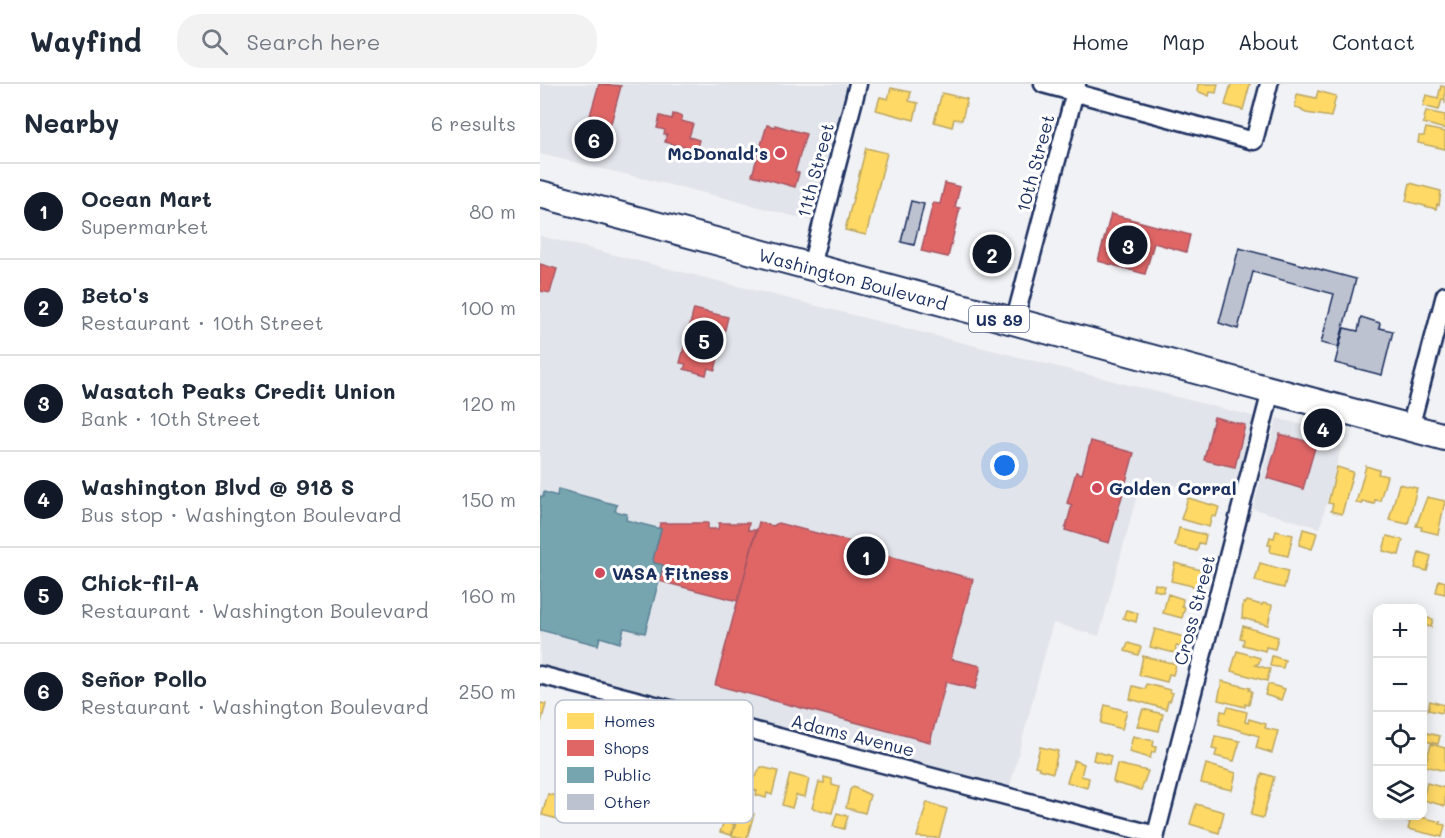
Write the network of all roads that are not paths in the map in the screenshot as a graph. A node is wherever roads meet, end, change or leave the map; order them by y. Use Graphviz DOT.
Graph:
graph roads {
  1 [pos="858,84"];
  2 [pos="1043,84"];
  3 [pos="1269,84"];
  4 [pos="1076,88"];
  5 [pos="540,194"];
  6 [pos="811,266"];
  7 [pos="1445,295"];
  8 [pos="1014,322"];
  9 [pos="1271,391"];
  10 [pos="1410,428"];
  11 [pos="1445,437"];
  12 [pos="540,675"];
  13 [pos="635,700"];
  14 [pos="753,731"];
  15 [pos="1155,837"];
  1 -- 6 [label="street, 11th Street"];
  2 -- 4 [label="street"];
  3 -- 4 [label="street"];
  4 -- 8 [label="street, 10th Street"];
  5 -- 6 [label="main road, Washington Boulevard / US 89"];
  6 -- 8 [label="main road, Washington Boulevard / US 89"];
  7 -- 10 [label="street"];
  8 -- 9 [label="main road, Washington Boulevard / US 89"];
  9 -- 10 [label="main road, Washington Boulevard / US 89"];
  9 -- 15 [label="street, Cross Street"];
  10 -- 11 [label="main road, Washington Boulevard / US 89"];
  12 -- 13 [label="street, Adams Avenue"];
  14 -- 15 [label="street, Adams Avenue"];
}
